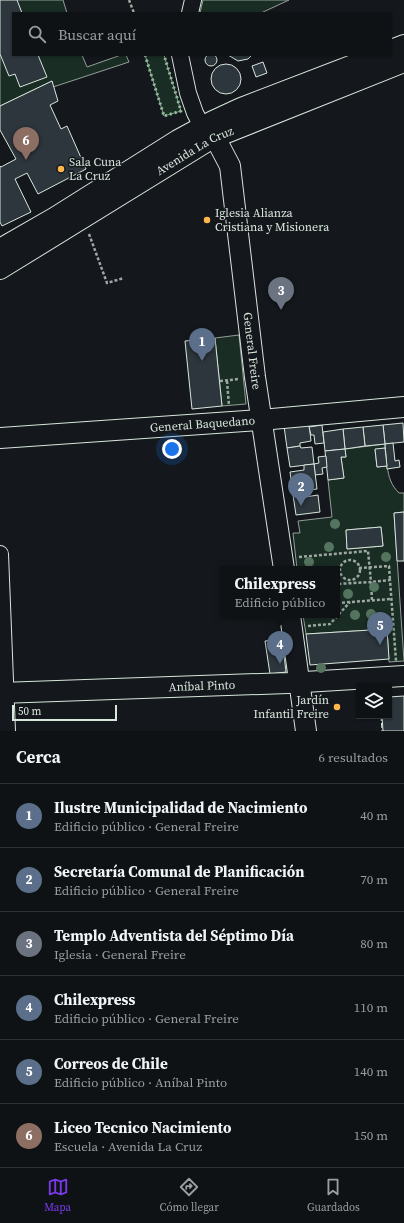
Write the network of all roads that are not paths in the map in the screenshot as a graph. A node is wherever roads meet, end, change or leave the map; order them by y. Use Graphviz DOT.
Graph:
graph roads {
  1 [pos="193,0"];
  2 [pos="190,12"];
  3 [pos="404,45"];
  4 [pos="392,50"];
  5 [pos="180,56"];
  6 [pos="376,56"];
  7 [pos="404,62"];
  8 [pos="206,132"];
  9 [pos="0,249"];
  10 [pos="0,268"];
  11 [pos="404,407"];
  12 [pos="261,420"];
  13 [pos="0,438"];
  14 [pos="0,554"];
  15 [pos="283,563"];
  16 [pos="291,621"];
  17 [pos="400,676"];
  18 [pos="299,682"];
  19 [pos="3,692"];
  20 [pos="7,731"];
  21 [pos="306,731"];
  1 -- 2 [label="street"];
  3 -- 4 [label="main road"];
  5 -- 8 [label="street"];
  6 -- 8 [label="main road, Avenida La Cruz"];
  7 -- 8 [label="main road, Avenida La Cruz"];
  8 -- 9 [label="main road, Avenida La Cruz"];
  8 -- 10 [label="main road, Avenida La Cruz"];
  8 -- 12 [label="main road, General Freire"];
  11 -- 12 [label="main road, General Baquedano"];
  12 -- 13 [label="main road, General Baquedano"];
  12 -- 15 [label="main road, General Freire"];
  14 -- 19 [label="street"];
  16 -- 18 [label="main road"];
  17 -- 18 [label="main road, Aníbal Pinto"];
  18 -- 19 [label="main road, Aníbal Pinto"];
  18 -- 21 [label="main road"];
  19 -- 20 [label="street"];
}
